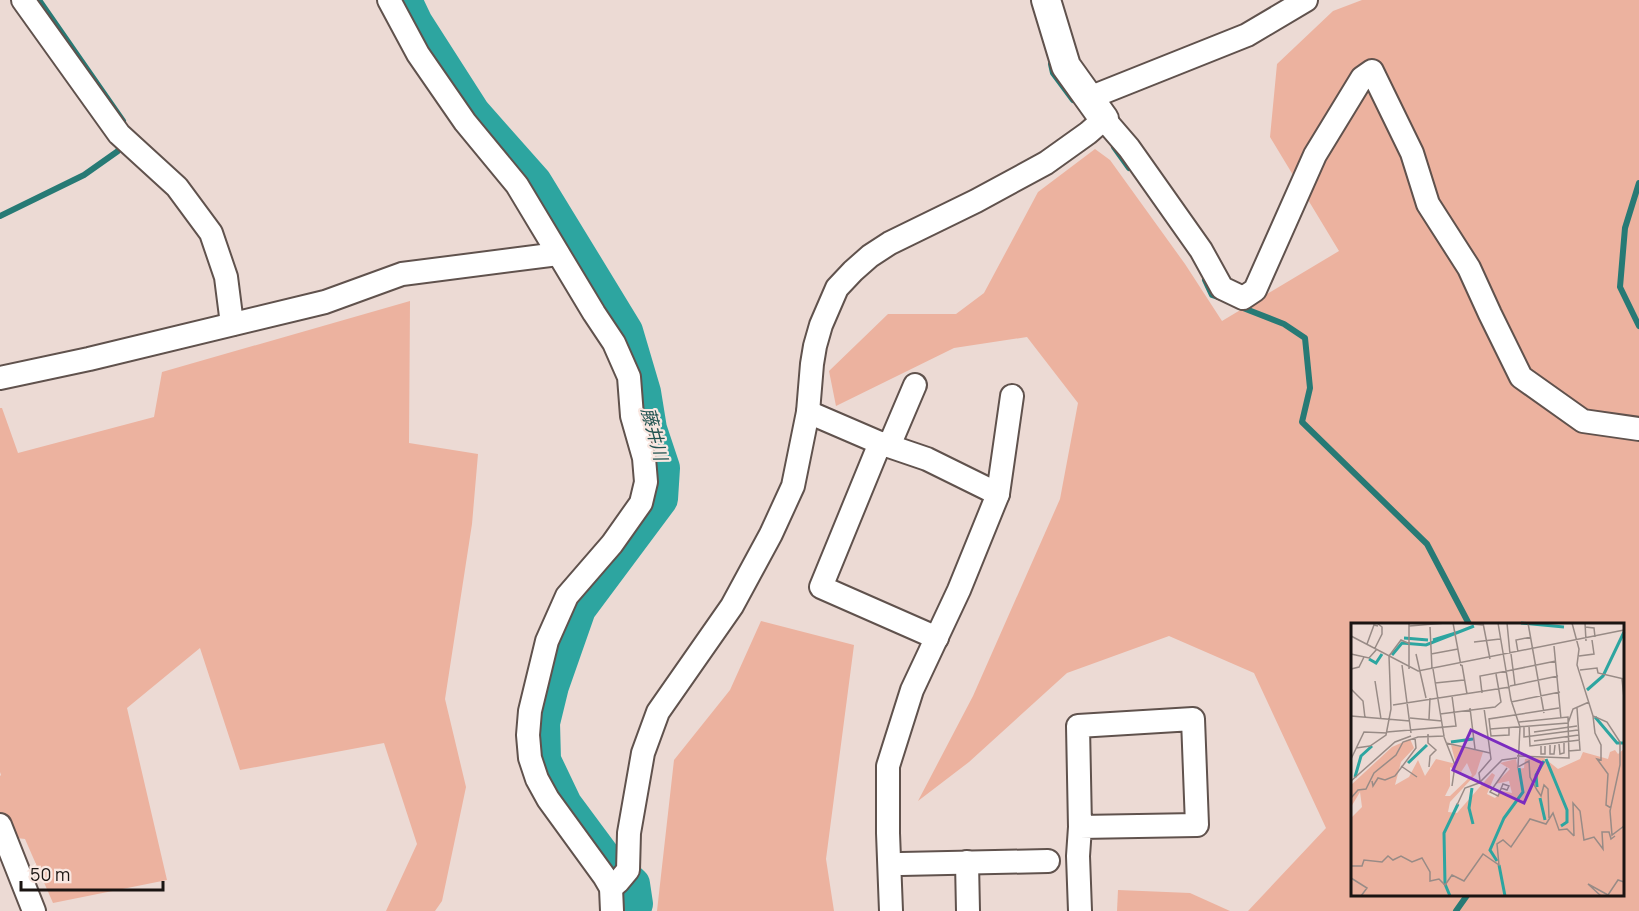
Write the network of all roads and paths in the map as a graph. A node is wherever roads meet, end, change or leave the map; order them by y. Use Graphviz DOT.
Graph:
graph roads {
  1 [pos="23,0"];
  2 [pos="389,0"];
  3 [pos="1046,0"];
  4 [pos="1306,0"];
  5 [pos="1096,109"];
  6 [pos="558,254"];
  7 [pos="232,324"];
  8 [pos="0,378"];
  9 [pos="915,385"];
  10 [pos="1012,396"];
  11 [pos="808,412"];
  12 [pos="1639,429"];
  13 [pos="884,445"];
  14 [pos="998,494"];
  15 [pos="937,638"];
  16 [pos="0,825"];
  17 [pos="1080,827"];
  18 [pos="1048,861"];
  19 [pos="967,862"];
  20 [pos="901,864"];
  21 [pos="619,880"];
  22 [pos="34,911"];
  23 [pos="612,911"];
  24 [pos="891,911"];
  25 [pos="968,911"];
  26 [pos="1080,911"];
  1 -- 7 [label="street"];
  2 -- 6 [label="street"];
  3 -- 5 [label="street"];
  4 -- 5 [label="street"];
  5 -- 11 [label="street"];
  5 -- 12 [label="street"];
  6 -- 7 [label="street"];
  6 -- 21 [label="street"];
  7 -- 8 [label="street"];
  9 -- 13 [label="street"];
  10 -- 14 [label="street"];
  11 -- 13 [label="street"];
  11 -- 21 [label="street"];
  13 -- 14 [label="street"];
  13 -- 15 [label="street"];
  14 -- 15 [label="street"];
  15 -- 24 [label="street"];
  16 -- 22 [label="street"];
  17 -- 17 [label="street"];
  17 -- 26 [label="street"];
  18 -- 19 [label="street"];
  19 -- 20 [label="street"];
  19 -- 25 [label="street"];
  21 -- 23 [label="street"];
}
